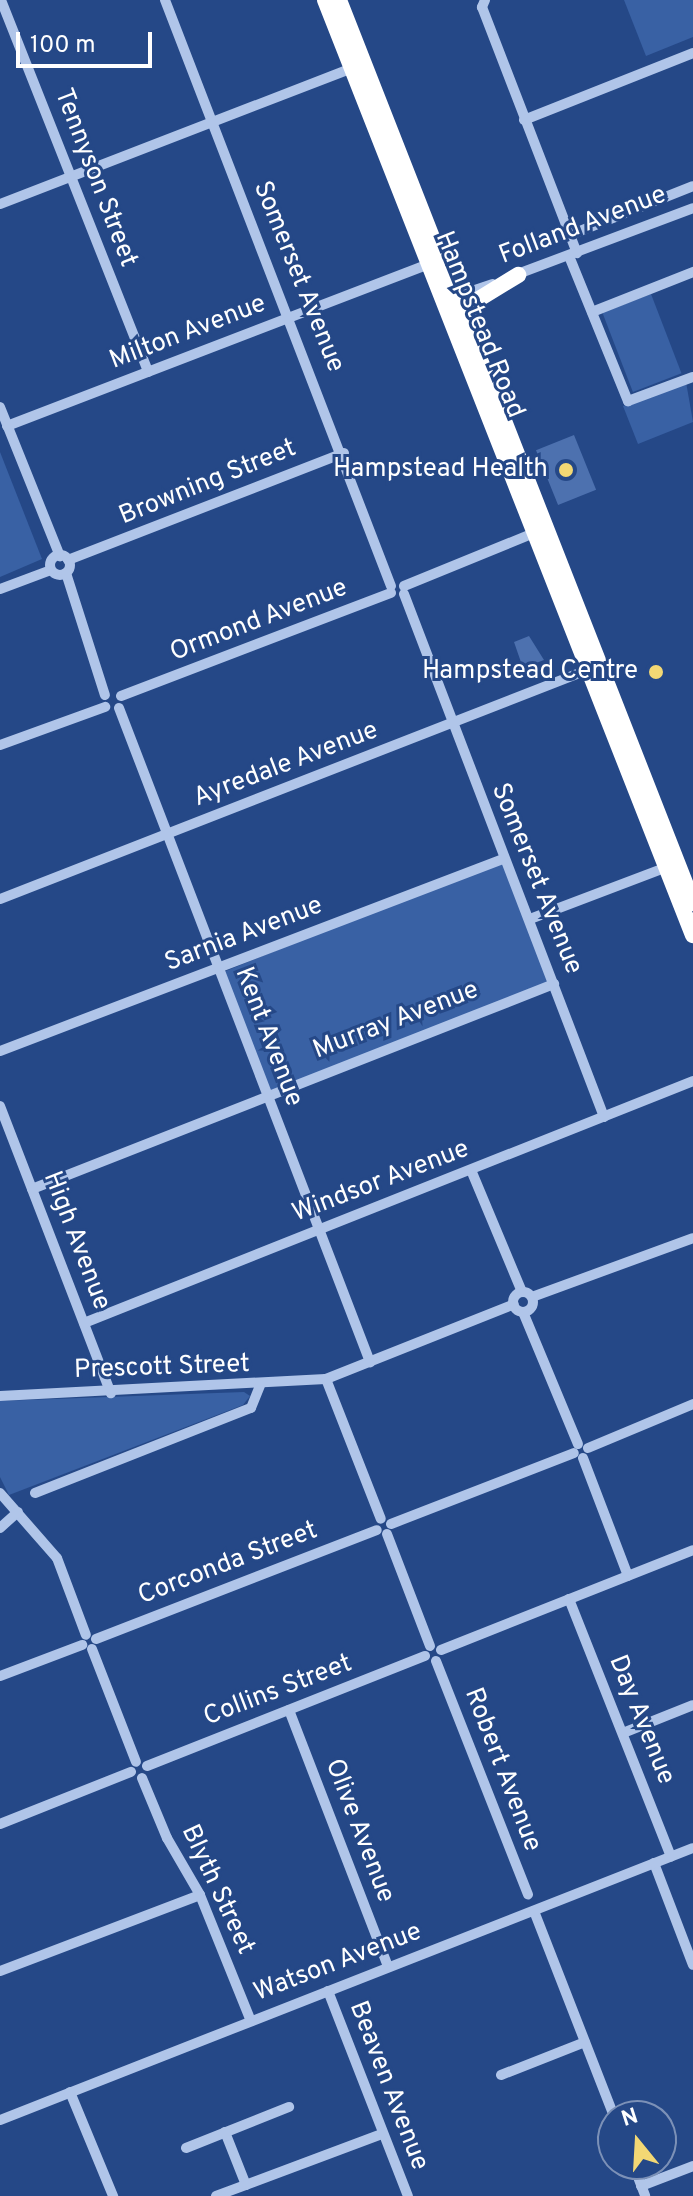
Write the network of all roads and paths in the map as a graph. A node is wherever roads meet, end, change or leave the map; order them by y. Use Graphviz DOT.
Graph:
graph roads {
  1 [pos="1,0"];
  2 [pos="165,0"];
  3 [pos="325,0"];
  4 [pos="339,0"];
  5 [pos="485,0"];
  6 [pos="693,53"];
  7 [pos="358,65"];
  8 [pos="524,120"];
  9 [pos="212,121"];
  10 [pos="71,177"];
  11 [pos="693,186"];
  12 [pos="0,204"];
  13 [pos="693,208"];
  14 [pos="570,235"];
  15 [pos="573,254"];
  16 [pos="429,264"];
  17 [pos="693,272"];
  18 [pos="518,275"];
  19 [pos="450,298"];
  20 [pos="592,312"];
  21 [pos="289,316"];
  22 [pos="468,326"];
  23 [pos="148,372"];
  24 [pos="693,377"];
  25 [pos="0,407"];
  26 [pos="7,426"];
  27 [pos="344,453"];
  28 [pos="540,530"];
  29 [pos="60,565"];
  30 [pos="0,589"];
  31 [pos="398,590"];
  32 [pos="593,668"];
  33 [pos="112,701"];
  34 [pos="453,724"];
  35 [pos="0,745"];
  36 [pos="163,836"];
  37 [pos="503,859"];
  38 [pos="674,866"];
  39 [pos="693,880"];
  40 [pos="0,899"];
  41 [pos="693,903"];
  42 [pos="530,919"];
  43 [pos="693,935"];
  44 [pos="218,968"];
  45 [pos="554,984"];
  46 [pos="0,1051"];
  47 [pos="693,1081"];
  48 [pos="266,1094"];
  49 [pos="0,1106"];
  50 [pos="604,1117"];
  51 [pos="471,1170"];
  52 [pos="32,1189"];
  53 [pos="318,1230"];
  54 [pos="693,1238"];
  55 [pos="523,1303"];
  56 [pos="84,1323"];
  57 [pos="370,1362"];
  58 [pos="326,1379"];
  59 [pos="260,1386"];
  60 [pos="111,1393"];
  61 [pos="0,1396"];
  62 [pos="693,1404"];
  63 [pos="581,1451"];
  64 [pos="0,1493"];
  65 [pos="35,1493"];
  66 [pos="18,1512"];
  67 [pos="384,1527"];
  68 [pos="0,1528"];
  69 [pos="693,1550"];
  70 [pos="628,1576"];
  71 [pos="569,1599"];
  72 [pos="89,1642"];
  73 [pos="432,1651"];
  74 [pos="0,1676"];
  75 [pos="693,1705"];
  76 [pos="289,1710"];
  77 [pos="623,1733"];
  78 [pos="138,1766"];
  79 [pos="0,1824"];
  80 [pos="693,1848"];
  81 [pos="671,1857"];
  82 [pos="654,1863"];
  83 [pos="200,1895"];
  84 [pos="528,1895"];
  85 [pos="534,1911"];
  86 [pos="693,1965"];
  87 [pos="388,1967"];
  88 [pos="0,1971"];
  89 [pos="328,1991"];
  90 [pos="251,2021"];
  91 [pos="585,2042"];
  92 [pos="501,2075"];
  93 [pos="70,2092"];
  94 [pos="608,2100"];
  95 [pos="289,2107"];
  96 [pos="0,2120"];
  97 [pos="225,2132"];
  98 [pos="382,2134"];
  99 [pos="186,2148"];
  100 [pos="693,2166"];
  101 [pos="246,2185"];
  102 [pos="643,2191"];
  103 [pos="113,2196"];
  104 [pos="216,2196"];
  105 [pos="408,2196"];
  1 -- 10 [label="street, Tennyson Street"];
  2 -- 9 [label="street, Somerset Avenue"];
  3 -- 7 [label="highway, Hampstead Road"];
  4 -- 7 [label="highway, Hampstead Road"];
  5 -- 8 [label="street"];
  6 -- 8 [label="street"];
  7 -- 9 [label="street"];
  7 -- 16 [label="highway, Hampstead Road"];
  7 -- 19 [label="highway, Hampstead Road"];
  8 -- 14 [label="street"];
  9 -- 10 [label="street"];
  9 -- 21 [label="street, Somerset Avenue"];
  10 -- 12 [label="street"];
  10 -- 23 [label="street, Tennyson Street"];
  11 -- 14 [label="street, Folland Avenue"];
  13 -- 15 [label="street, Folland Avenue"];
  14 -- 15 [label="street"];
  15 -- 18 [label="street, Folland Avenue"];
  15 -- 20 [label="street"];
  16 -- 19 [label="highway, Hampstead Road"];
  16 -- 21 [label="street, Milton Avenue"];
  17 -- 20 [label="street"];
  18 -- 19 [label="street, Folland Avenue"];
  18 -- 22 [label="highway"];
  19 -- 22 [label="highway, Hampstead Road"];
  19 -- 28 [label="highway, Hampstead Road"];
  20 -- 24 [label="street"];
  21 -- 23 [label="street, Milton Avenue"];
  21 -- 27 [label="street, Somerset Avenue"];
  22 -- 28 [label="highway, Hampstead Road"];
  23 -- 26 [label="street, Milton Avenue"];
  25 -- 26 [label="street, Kent Avenue"];
  26 -- 29 [label="street, Kent Avenue"];
  27 -- 29 [label="street, Browning Street"];
  27 -- 31 [label="street, Somerset Avenue"];
  28 -- 31 [label="street, Ormond Avenue"];
  28 -- 32 [label="highway, Hampstead Road"];
  29 -- 30 [label="street, Browning Street"];
  29 -- 33 [label="street, Kent Avenue"];
  31 -- 33 [label="street, Ormond Avenue"];
  31 -- 34 [label="street, Somerset Avenue"];
  32 -- 34 [label="street, Ayredale Avenue"];
  32 -- 38 [label="highway, Hampstead Road"];
  33 -- 35 [label="street, Ormond Avenue"];
  33 -- 36 [label="street, Kent Avenue"];
  34 -- 36 [label="street, Ayredale Avenue"];
  34 -- 37 [label="street, Somerset Avenue"];
  36 -- 40 [label="street, Ayredale Avenue"];
  36 -- 44 [label="street, Kent Avenue"];
  37 -- 42 [label="street, Somerset Avenue"];
  37 -- 44 [label="street, Sarnia Avenue"];
  38 -- 39 [label="street"];
  38 -- 41 [label="highway, Hampstead Road"];
  38 -- 42 [label="street"];
  38 -- 43 [label="highway, Hampstead Road"];
  42 -- 45 [label="street, Somerset Avenue"];
  44 -- 46 [label="street, Sarnia Avenue"];
  44 -- 48 [label="street, Kent Avenue"];
  45 -- 48 [label="street, Murray Avenue"];
  45 -- 50 [label="street, Somerset Avenue"];
  47 -- 50 [label="street, Windsor Avenue"];
  48 -- 52 [label="street, Murray Avenue"];
  48 -- 53 [label="street, Kent Avenue"];
  49 -- 52 [label="street, High Avenue"];
  50 -- 51 [label="street, Windsor Avenue"];
  51 -- 53 [label="street, Windsor Avenue"];
  51 -- 55 [label="street"];
  52 -- 56 [label="street, High Avenue"];
  53 -- 56 [label="street, Windsor Avenue"];
  53 -- 57 [label="street, Kent Avenue"];
  54 -- 55 [label="street, Prescott Street"];
  55 -- 57 [label="street, Prescott Street"];
  55 -- 63 [label="street"];
  56 -- 60 [label="street, High Avenue"];
  57 -- 58 [label="street, Prescott Street"];
  58 -- 59 [label="street, Prescott Street"];
  58 -- 67 [label="street"];
  59 -- 60 [label="street, Prescott Street"];
  59 -- 65 [label="street"];
  60 -- 61 [label="street, Prescott Street"];
  62 -- 63 [label="street, Corconda Street"];
  63 -- 67 [label="street, Corconda Street"];
  63 -- 70 [label="street"];
  64 -- 66 [label="street"];
  66 -- 68 [label="street"];
  66 -- 72 [label="street"];
  67 -- 72 [label="street, Corconda Street"];
  67 -- 73 [label="street"];
  69 -- 70 [label="street, Collins Street"];
  70 -- 71 [label="street, Collins Street"];
  71 -- 73 [label="street, Collins Street"];
  71 -- 77 [label="street, Day Avenue"];
  72 -- 74 [label="street, Corconda Street"];
  72 -- 78 [label="street"];
  73 -- 76 [label="street, Collins Street"];
  73 -- 84 [label="street, Robert Avenue"];
  75 -- 77 [label="street"];
  76 -- 78 [label="street, Collins Street"];
  76 -- 87 [label="street, Olive Avenue"];
  77 -- 81 [label="street, Day Avenue"];
  78 -- 79 [label="street, Collins Street"];
  78 -- 83 [label="street, Blyth Street"];
  80 -- 81 [label="street, Watson Avenue"];
  81 -- 82 [label="street, Watson Avenue"];
  82 -- 85 [label="street, Watson Avenue"];
  82 -- 86 [label="street"];
  83 -- 88 [label="street"];
  83 -- 90 [label="street, Blyth Street"];
  85 -- 87 [label="street, Watson Avenue"];
  85 -- 91 [label="street"];
  87 -- 89 [label="street, Watson Avenue"];
  89 -- 90 [label="street, Watson Avenue"];
  89 -- 98 [label="street, Beaven Avenue"];
  90 -- 93 [label="street, Watson Avenue"];
  91 -- 92 [label="street"];
  91 -- 94 [label="street"];
  93 -- 96 [label="street, Watson Avenue"];
  93 -- 103 [label="street"];
  95 -- 97 [label="street"];
  97 -- 99 [label="street"];
  97 -- 101 [label="street"];
  98 -- 101 [label="street"];
  98 -- 105 [label="street, Beaven Avenue"];
  100 -- 102 [label="street"];
  101 -- 104 [label="street"];
}
